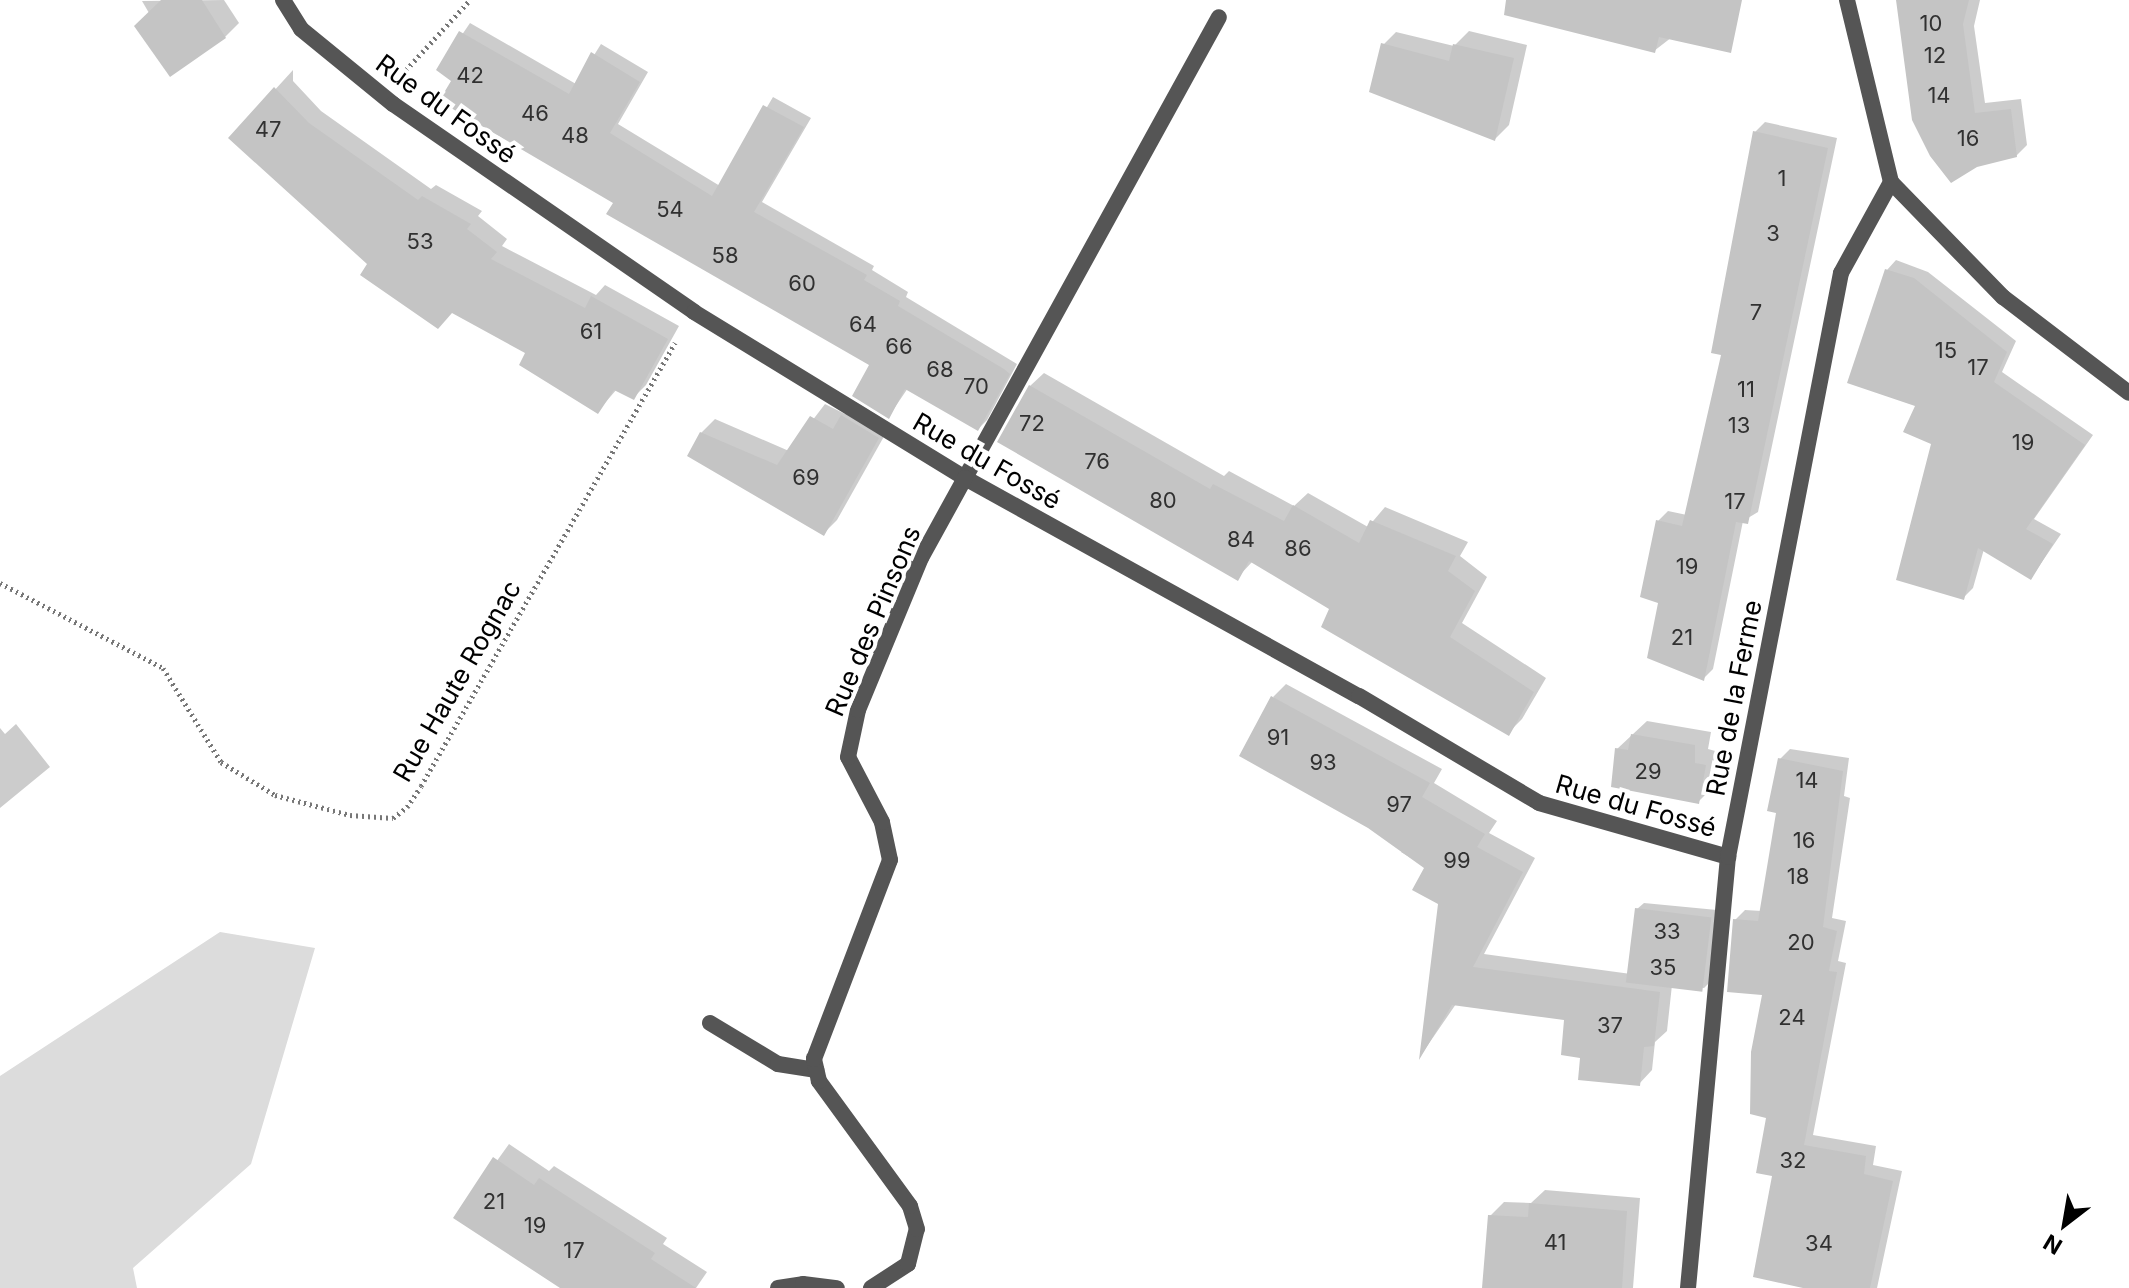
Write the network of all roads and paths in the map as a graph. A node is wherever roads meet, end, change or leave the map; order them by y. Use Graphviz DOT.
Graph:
graph roads {
  1 [pos="283,0"];
  2 [pos="470,0"];
  3 [pos="1847,0"];
  4 [pos="1219,17"];
  5 [pos="382,95"];
  6 [pos="1891,182"];
  7 [pos="694,312"];
  8 [pos="2129,393"];
  9 [pos="965,478"];
  10 [pos="0,583"];
  11 [pos="1728,857"];
  12 [pos="710,1023"];
  13 [pos="817,1070"];
  14 [pos="778,1288"];
  15 [pos="837,1288"];
  16 [pos="871,1288"];
  17 [pos="1688,1288"];
  1 -- 5 [label="street, Rue du Fossé"];
  2 -- 5 [label="path"];
  3 -- 6 [label="street"];
  4 -- 9 [label="street, Rue des Pinsons"];
  5 -- 7 [label="street, Rue du Fossé"];
  6 -- 8 [label="street"];
  6 -- 11 [label="street, Rue de la Ferme"];
  7 -- 9 [label="street, Rue du Fossé"];
  7 -- 10 [label="path, Rue Haute Rognac"];
  9 -- 11 [label="street, Rue du Fossé"];
  9 -- 13 [label="street, Rue des Pinsons"];
  11 -- 17 [label="street, Rue de la Ferme"];
  12 -- 13 [label="street"];
  13 -- 16 [label="street"];
  14 -- 15 [label="street"];
}
